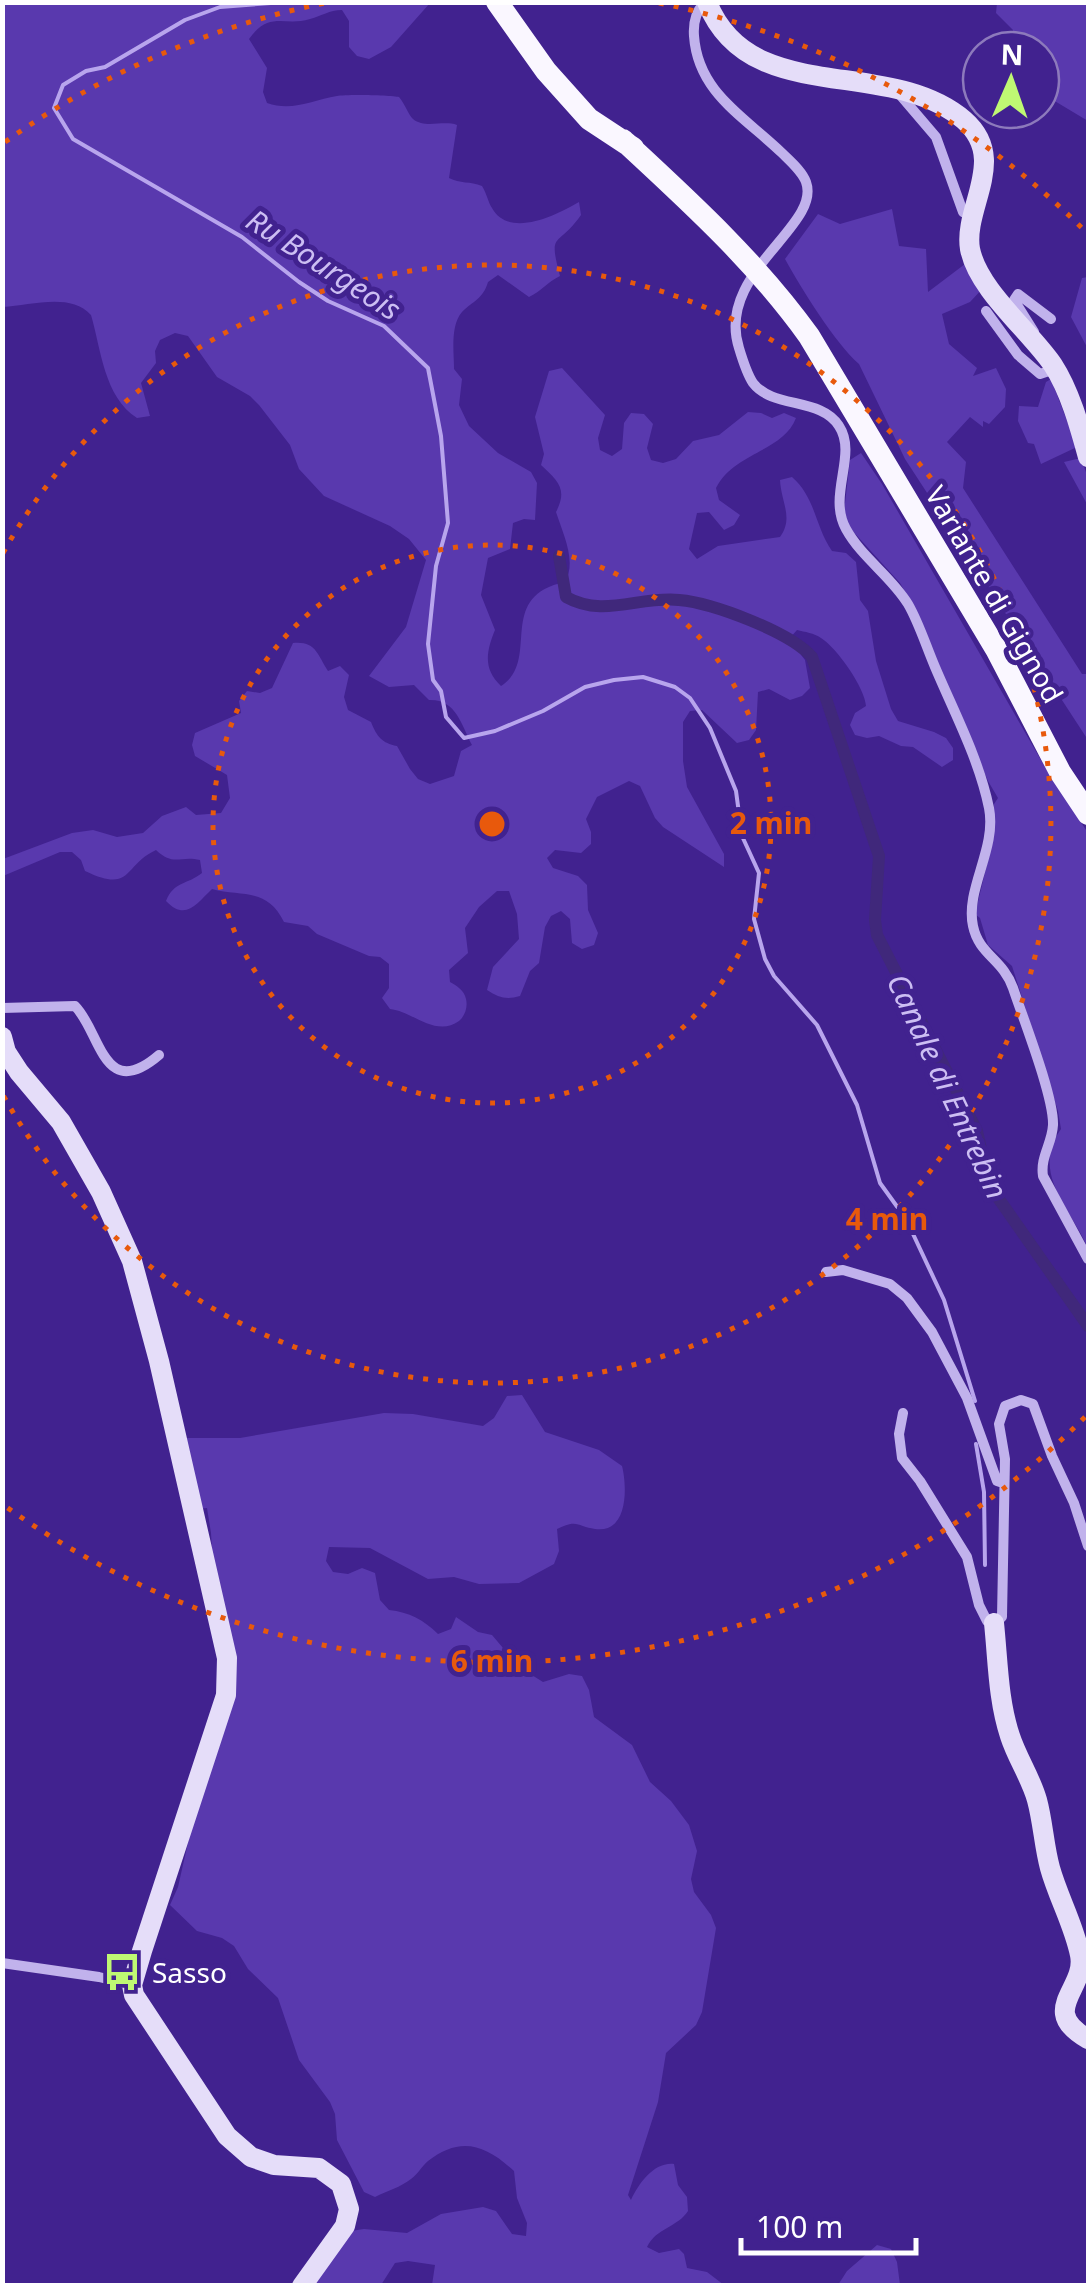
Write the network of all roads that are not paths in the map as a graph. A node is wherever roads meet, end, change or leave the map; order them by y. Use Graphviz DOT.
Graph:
graph roads {
  1 [pos="497,2"];
  2 [pos="706,2"];
  3 [pos="892,88"];
  4 [pos="974,218"];
  5 [pos="986,312"];
  6 [pos="1051,319"];
  7 [pos="1033,338"];
  8 [pos="1056,369"];
  9 [pos="1088,457"];
  10 [pos="1088,814"];
  11 [pos="2,1008"];
  12 [pos="2,1037"];
  13 [pos="159,1055"];
  14 [pos="1088,1260"];
  15 [pos="826,1272"];
  16 [pos="903,1413"];
  17 [pos="1003,1484"];
  18 [pos="1088,1546"];
  19 [pos="994,1622"];
  20 [pos="2,1963"];
  21 [pos="132,1985"];
  22 [pos="1088,2039"];
  23 [pos="302,2286"];
  1 -- 10 [label="main road, Variante di Gignod"];
  2 -- 3 [label="main road"];
  2 -- 14 [label="street"];
  3 -- 4 [label="street"];
  3 -- 4 [label="main road"];
  4 -- 7 [label="main road"];
  5 -- 8 [label="street"];
  6 -- 7 [label="street"];
  7 -- 8 [label="main road"];
  8 -- 9 [label="main road"];
  11 -- 13 [label="street"];
  12 -- 21 [label="main road"];
  15 -- 17 [label="street"];
  16 -- 19 [label="street"];
  17 -- 18 [label="street"];
  17 -- 19 [label="street"];
  19 -- 22 [label="main road"];
  20 -- 21 [label="street"];
  21 -- 23 [label="main road"];
}
